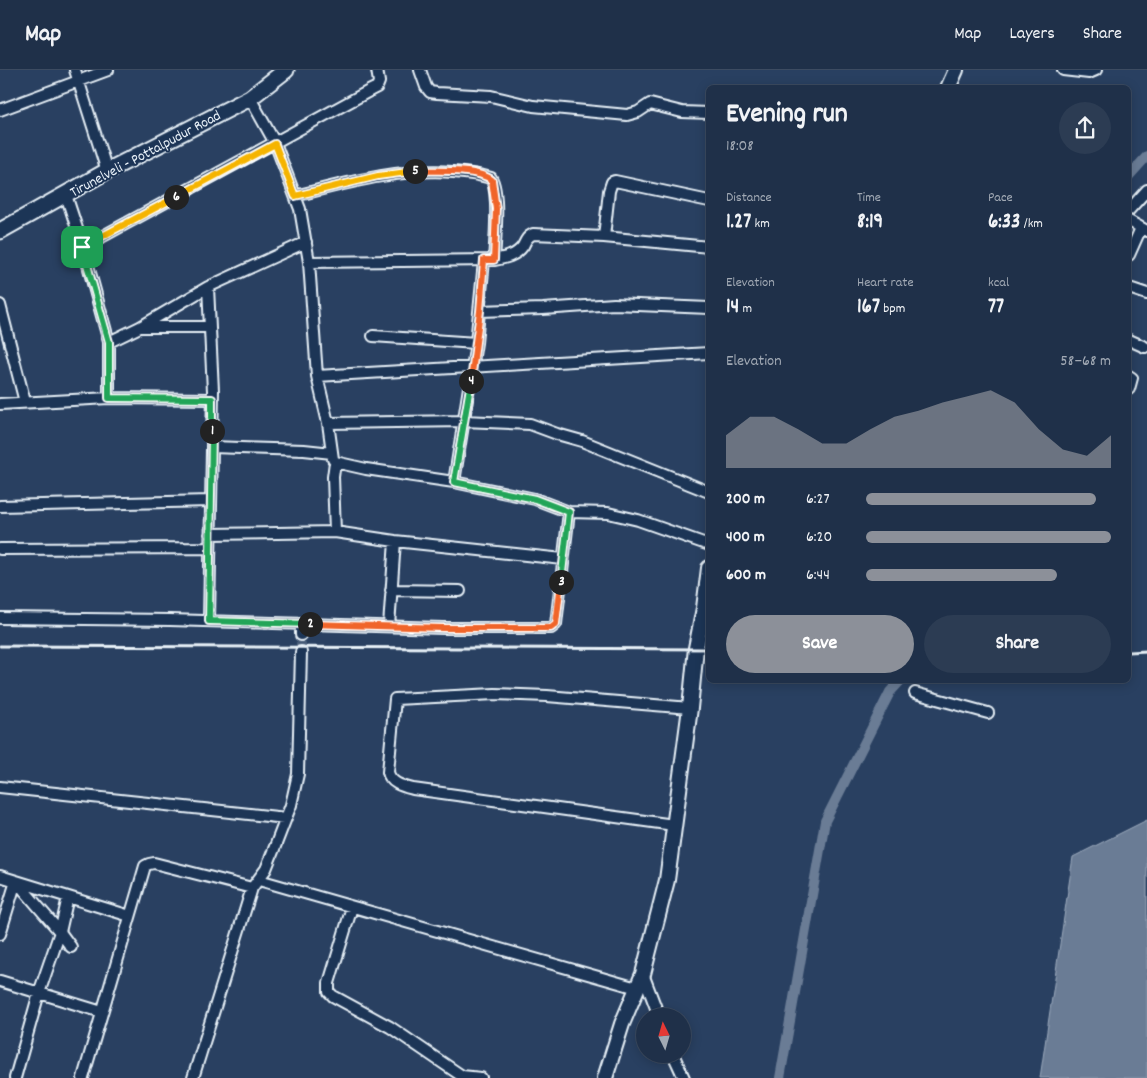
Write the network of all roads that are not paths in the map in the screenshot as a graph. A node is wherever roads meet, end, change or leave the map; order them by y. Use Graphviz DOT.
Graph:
graph roads {
  1 [pos="75,70"];
  2 [pos="108,70"];
  3 [pos="286,70"];
  4 [pos="377,70"];
  5 [pos="420,70"];
  6 [pos="956,70"];
  7 [pos="1063,70"];
  8 [pos="1096,70"];
  9 [pos="79,82"];
  10 [pos="949,85"];
  11 [pos="250,98"];
  12 [pos="0,110"];
  13 [pos="706,113"];
  14 [pos="275,144"];
  15 [pos="107,171"];
  16 [pos="1147,190"];
  17 [pos="66,195"];
  18 [pos="295,196"];
  19 [pos="706,200"];
  20 [pos="1131,208"];
  21 [pos="1131,221"];
  22 [pos="1144,229"];
  23 [pos="0,232"];
  24 [pos="604,237"];
  25 [pos="306,242"];
  26 [pos="706,246"];
  27 [pos="82,247"];
  28 [pos="1131,252"];
  29 [pos="489,260"];
  30 [pos="309,262"];
  31 [pos="208,288"];
  32 [pos="1131,289"];
  33 [pos="1147,294"];
  34 [pos="0,305"];
  35 [pos="706,308"];
  36 [pos="480,311"];
  37 [pos="210,326"];
  38 [pos="140,327"];
  39 [pos="373,336"];
  40 [pos="1131,341"];
  41 [pos="109,342"];
  42 [pos="476,343"];
  43 [pos="1145,347"];
  44 [pos="706,353"];
  45 [pos="473,367"];
  46 [pos="317,376"];
  47 [pos="109,398"];
  48 [pos="212,399"];
  49 [pos="25,402"];
  50 [pos="0,404"];
  51 [pos="464,421"];
  52 [pos="328,423"];
  53 [pos="212,447"];
  54 [pos="333,458"];
  55 [pos="454,482"];
  56 [pos="706,491"];
  57 [pos="210,501"];
  58 [pos="0,506"];
  59 [pos="569,512"];
  60 [pos="335,532"];
  61 [pos="210,534"];
  62 [pos="395,541"];
  63 [pos="706,544"];
  64 [pos="210,548"];
  65 [pos="0,550"];
  66 [pos="563,559"];
  67 [pos="391,590"];
  68 [pos="460,591"];
  69 [pos="706,608"];
  70 [pos="0,618"];
  71 [pos="209,621"];
  72 [pos="301,624"];
  73 [pos="389,626"];
  74 [pos="301,635"];
  75 [pos="301,652"];
  76 [pos="915,693"];
  77 [pos="690,708"];
  78 [pos="988,712"];
  79 [pos="0,787"];
  80 [pos="286,818"];
  81 [pos="674,825"];
  82 [pos="0,876"];
  83 [pos="259,880"];
  84 [pos="16,881"];
  85 [pos="252,888"];
  86 [pos="68,897"];
  87 [pos="352,907"];
  88 [pos="130,916"];
  89 [pos="60,932"];
  90 [pos="0,934"];
  91 [pos="72,948"];
  92 [pos="643,974"];
  93 [pos="0,981"];
  94 [pos="637,988"];
  95 [pos="40,993"];
  96 [pos="656,1008"];
  97 [pos="102,1012"];
  98 [pos="677,1063"];
  99 [pos="15,1078"];
  100 [pos="83,1078"];
  101 [pos="193,1078"];
  102 [pos="480,1078"];
  103 [pos="605,1078"];
  104 [pos="684,1078"];
  1 -- 9 [label="street"];
  2 -- 9 [label="street"];
  3 -- 11 [label="main road, Tirunelveli - Pottalpudur Road"];
  4 -- 14 [label="street"];
  5 -- 13 [label="street"];
  6 -- 10 [label="street"];
  7 -- 8 [label="street"];
  9 -- 12 [label="street"];
  9 -- 15 [label="street"];
  11 -- 14 [label="street"];
  11 -- 15 [label="main road, Tirunelveli - Pottalpudur Road"];
  14 -- 18 [label="street"];
  14 -- 27 [label="street"];
  15 -- 17 [label="main road, Tirunelveli - Pottalpudur Road"];
  16 -- 20 [label="street"];
  17 -- 23 [label="main road, Tirunelveli - Pottalpudur Road"];
  17 -- 27 [label="street"];
  18 -- 25 [label="street"];
  18 -- 29 [label="street"];
  19 -- 24 [label="street"];
  21 -- 22 [label="street"];
  22 -- 28 [label="street"];
  24 -- 26 [label="street"];
  24 -- 29 [label="street"];
  25 -- 30 [label="street"];
  25 -- 31 [label="street"];
  27 -- 41 [label="street"];
  29 -- 30 [label="street"];
  29 -- 36 [label="street"];
  30 -- 46 [label="street"];
  31 -- 37 [label="street"];
  31 -- 38 [label="street"];
  32 -- 33 [label="street"];
  34 -- 49 [label="street"];
  35 -- 36 [label="street"];
  36 -- 42 [label="street"];
  37 -- 38 [label="street"];
  37 -- 48 [label="street"];
  38 -- 41 [label="street"];
  39 -- 42 [label="street"];
  40 -- 43 [label="street"];
  41 -- 47 [label="street"];
  42 -- 45 [label="street"];
  44 -- 45 [label="street"];
  45 -- 46 [label="street"];
  45 -- 51 [label="street"];
  46 -- 52 [label="street"];
  47 -- 48 [label="street"];
  47 -- 49 [label="street"];
  48 -- 53 [label="street"];
  49 -- 50 [label="street"];
  51 -- 52 [label="street"];
  51 -- 55 [label="street"];
  51 -- 56 [label="street"];
  52 -- 54 [label="street"];
  53 -- 54 [label="street"];
  53 -- 57 [label="street"];
  54 -- 55 [label="street"];
  54 -- 60 [label="street"];
  55 -- 59 [label="street"];
  57 -- 58 [label="street"];
  57 -- 61 [label="street"];
  59 -- 63 [label="street"];
  59 -- 66 [label="street"];
  60 -- 61 [label="street"];
  60 -- 62 [label="street"];
  61 -- 64 [label="street"];
  62 -- 66 [label="street"];
  62 -- 67 [label="street"];
  64 -- 65 [label="street"];
  64 -- 71 [label="street"];
  66 -- 73 [label="street"];
  67 -- 68 [label="street"];
  67 -- 73 [label="street"];
  69 -- 77 [label="street"];
  70 -- 71 [label="street"];
  71 -- 72 [label="street"];
  72 -- 73 [label="street"];
  72 -- 74 [label="street"];
  75 -- 80 [label="street"];
  76 -- 78 [label="street"];
  77 -- 81 [label="street"];
  77 -- 81 [label="street"];
  79 -- 80 [label="street"];
  80 -- 83 [label="street"];
  81 -- 92 [label="street"];
  82 -- 84 [label="street"];
  83 -- 85 [label="street"];
  83 -- 87 [label="street"];
  84 -- 86 [label="street"];
  84 -- 89 [label="street"];
  84 -- 90 [label="street"];
  85 -- 88 [label="street"];
  85 -- 101 [label="street"];
  86 -- 88 [label="street"];
  86 -- 89 [label="street"];
  87 -- 94 [label="street"];
  87 -- 102 [label="street"];
  88 -- 97 [label="street"];
  89 -- 91 [label="street"];
  89 -- 95 [label="street"];
  92 -- 94 [label="street"];
  92 -- 96 [label="street"];
  93 -- 95 [label="street"];
  94 -- 103 [label="street"];
  95 -- 97 [label="street"];
  95 -- 99 [label="street"];
  97 -- 100 [label="street"];
  98 -- 104 [label="street"];
}
